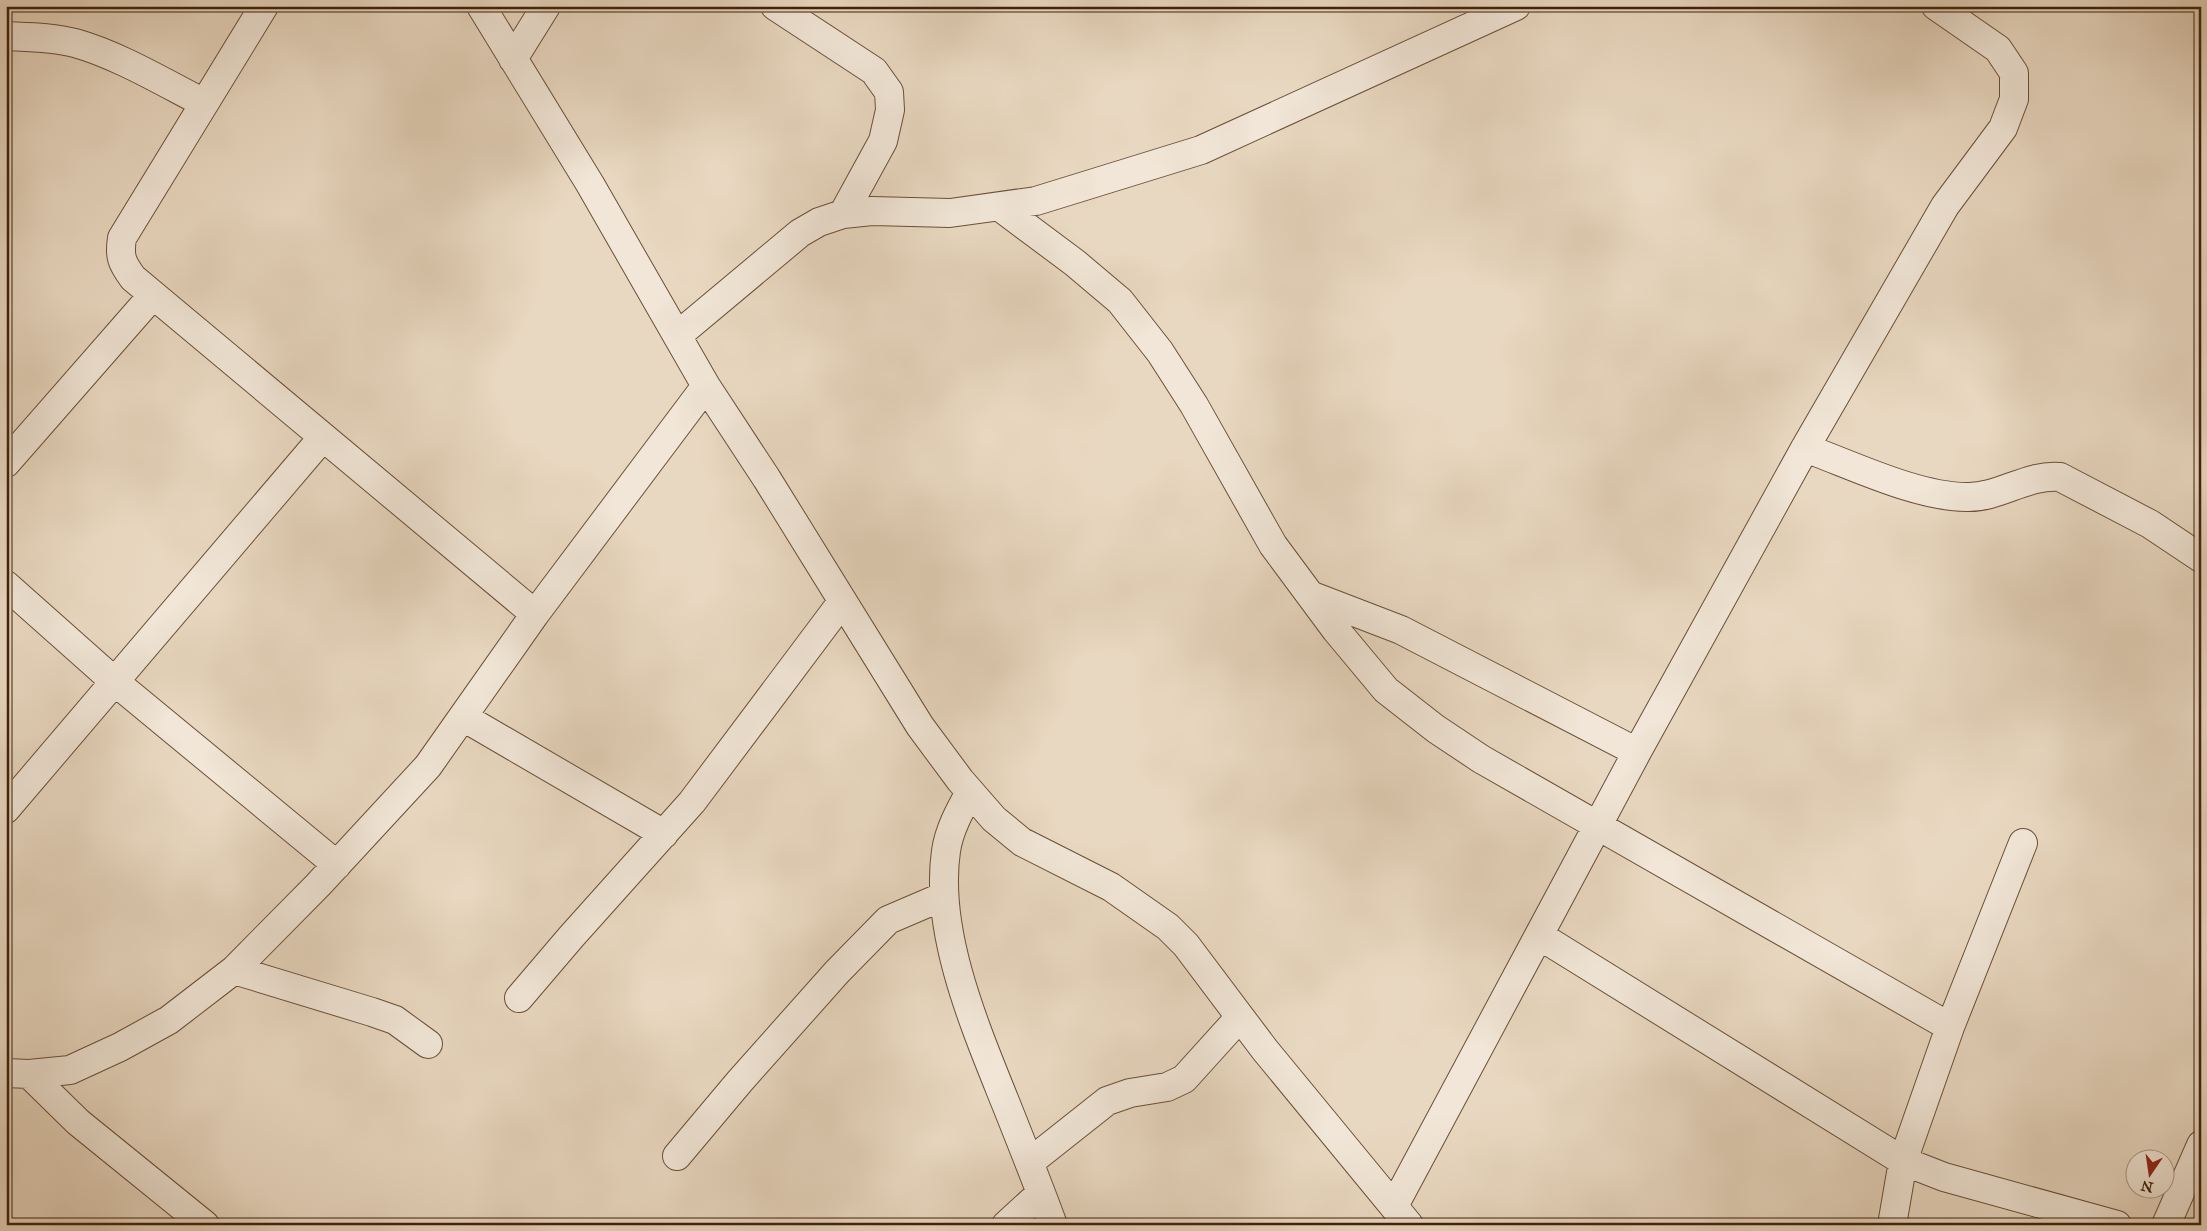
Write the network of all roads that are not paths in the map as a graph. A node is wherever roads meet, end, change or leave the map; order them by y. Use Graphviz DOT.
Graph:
graph roads {
  1 [pos="264,6"];
  2 [pos="481,6"];
  3 [pos="546,6"];
  4 [pos="775,6"];
  5 [pos="1516,6"];
  6 [pos="1936,6"];
  7 [pos="6,36"];
  8 [pos="513,59"];
  9 [pos="204,103"];
  10 [pos="1000,207"];
  11 [pos="843,214"];
  12 [pos="153,295"];
  13 [pos="678,335"];
  14 [pos="706,386"];
  15 [pos="324,437"];
  16 [pos="1805,448"];
  17 [pos="6,463"];
  18 [pos="2201,558"];
  19 [pos="6,585"];
  20 [pos="1310,595"];
  21 [pos="842,602"];
  22 [pos="535,614"];
  23 [pos="114,681"];
  24 [pos="463,717"];
  25 [pos="1637,752"];
  26 [pos="970,792"];
  27 [pos="6,809"];
  28 [pos="1598,825"];
  29 [pos="664,834"];
  30 [pos="2023,843"];
  31 [pos="337,864"];
  32 [pos="944,896"];
  33 [pos="1540,936"];
  34 [pos="234,970"];
  35 [pos="519,998"];
  36 [pos="1240,1017"];
  37 [pos="1950,1027"];
  38 [pos="428,1044"];
  39 [pos="18,1074"];
  40 [pos="2201,1144"];
  41 [pos="678,1156"];
  42 [pos="1903,1161"];
  43 [pos="1030,1162"];
  44 [pos="1041,1193"];
  45 [pos="1402,1215"];
  46 [pos="205,1225"];
  47 [pos="1006,1225"];
  48 [pos="1053,1225"];
  49 [pos="1892,1225"];
  50 [pos="2117,1225"];
  51 [pos="2166,1225"];
  1 -- 9 [label="street"];
  2 -- 8 [label="street"];
  3 -- 8 [label="street"];
  4 -- 11 [label="street"];
  5 -- 10 [label="street"];
  6 -- 16 [label="street"];
  7 -- 9 [label="street"];
  8 -- 13 [label="street"];
  9 -- 12 [label="street"];
  10 -- 11 [label="street"];
  10 -- 20 [label="street"];
  11 -- 13 [label="street"];
  12 -- 15 [label="street"];
  12 -- 17 [label="street"];
  13 -- 14 [label="street"];
  14 -- 21 [label="street"];
  14 -- 22 [label="street"];
  15 -- 22 [label="street"];
  15 -- 23 [label="street"];
  16 -- 18 [label="street"];
  16 -- 25 [label="street"];
  19 -- 23 [label="street"];
  20 -- 25 [label="street"];
  20 -- 28 [label="street"];
  21 -- 26 [label="street"];
  21 -- 29 [label="street"];
  22 -- 24 [label="street"];
  23 -- 27 [label="street"];
  23 -- 31 [label="street"];
  24 -- 29 [label="street"];
  24 -- 31 [label="street"];
  25 -- 28 [label="street"];
  26 -- 32 [label="street"];
  26 -- 36 [label="street"];
  28 -- 33 [label="street"];
  28 -- 37 [label="street"];
  29 -- 35 [label="street"];
  30 -- 37 [label="street"];
  31 -- 34 [label="street"];
  32 -- 41 [label="street"];
  32 -- 43 [label="street"];
  33 -- 42 [label="street"];
  33 -- 45 [label="street"];
  34 -- 38 [label="street"];
  34 -- 39 [label="street"];
  36 -- 43 [label="street"];
  36 -- 45 [label="street"];
  37 -- 42 [label="street"];
  39 -- 46 [label="street"];
  40 -- 51 [label="street"];
  42 -- 49 [label="street"];
  42 -- 50 [label="street"];
  43 -- 44 [label="street"];
  44 -- 47 [label="street"];
  44 -- 48 [label="street"];
}
